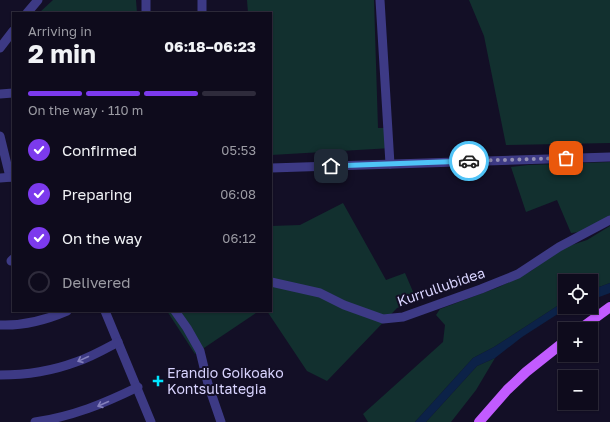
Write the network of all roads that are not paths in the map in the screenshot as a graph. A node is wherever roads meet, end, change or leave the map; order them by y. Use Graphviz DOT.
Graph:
graph roads {
  1 [pos="38,0"];
  2 [pos="146,0"];
  3 [pos="202,0"];
  4 [pos="380,0"];
  5 [pos="28,12"];
  6 [pos="146,12"];
  7 [pos="202,12"];
  8 [pos="12,32"];
  9 [pos="0,48"];
  10 [pos="12,93"];
  11 [pos="0,94"];
  12 [pos="0,136"];
  13 [pos="610,157"];
  14 [pos="390,164"];
  15 [pos="272,168"];
  16 [pos="12,177"];
  17 [pos="0,178"];
  18 [pos="610,220"];
  19 [pos="272,282"];
  20 [pos="610,308"];
  21 [pos="64,312"];
  22 [pos="105,312"];
  23 [pos="176,312"];
  24 [pos="590,322"];
  25 [pos="0,325"];
  26 [pos="118,342"];
  27 [pos="558,347"];
  28 [pos="0,375"];
  29 [pos="138,387"];
  30 [pos="481,420"];
  31 [pos="35,422"];
  32 [pos="152,422"];
  33 [pos="221,422"];
  1 -- 5 [label="street"];
  2 -- 6 [label="street"];
  3 -- 7 [label="street"];
  4 -- 14 [label="street"];
  8 -- 9 [label="street"];
  10 -- 11 [label="street"];
  12 -- 16 [label="street"];
  13 -- 14 [label="street"];
  14 -- 15 [label="street"];
  16 -- 17 [label="street"];
  18 -- 19 [label="street, Kurrullubidea"];
  20 -- 24 [label="main road"];
  21 -- 25 [label="street"];
  22 -- 26 [label="street"];
  23 -- 33 [label="street"];
  26 -- 28 [label="street, one-way"];
  26 -- 29 [label="street"];
  27 -- 30 [label="main road"];
  29 -- 31 [label="street, one-way"];
  29 -- 32 [label="street"];
}
